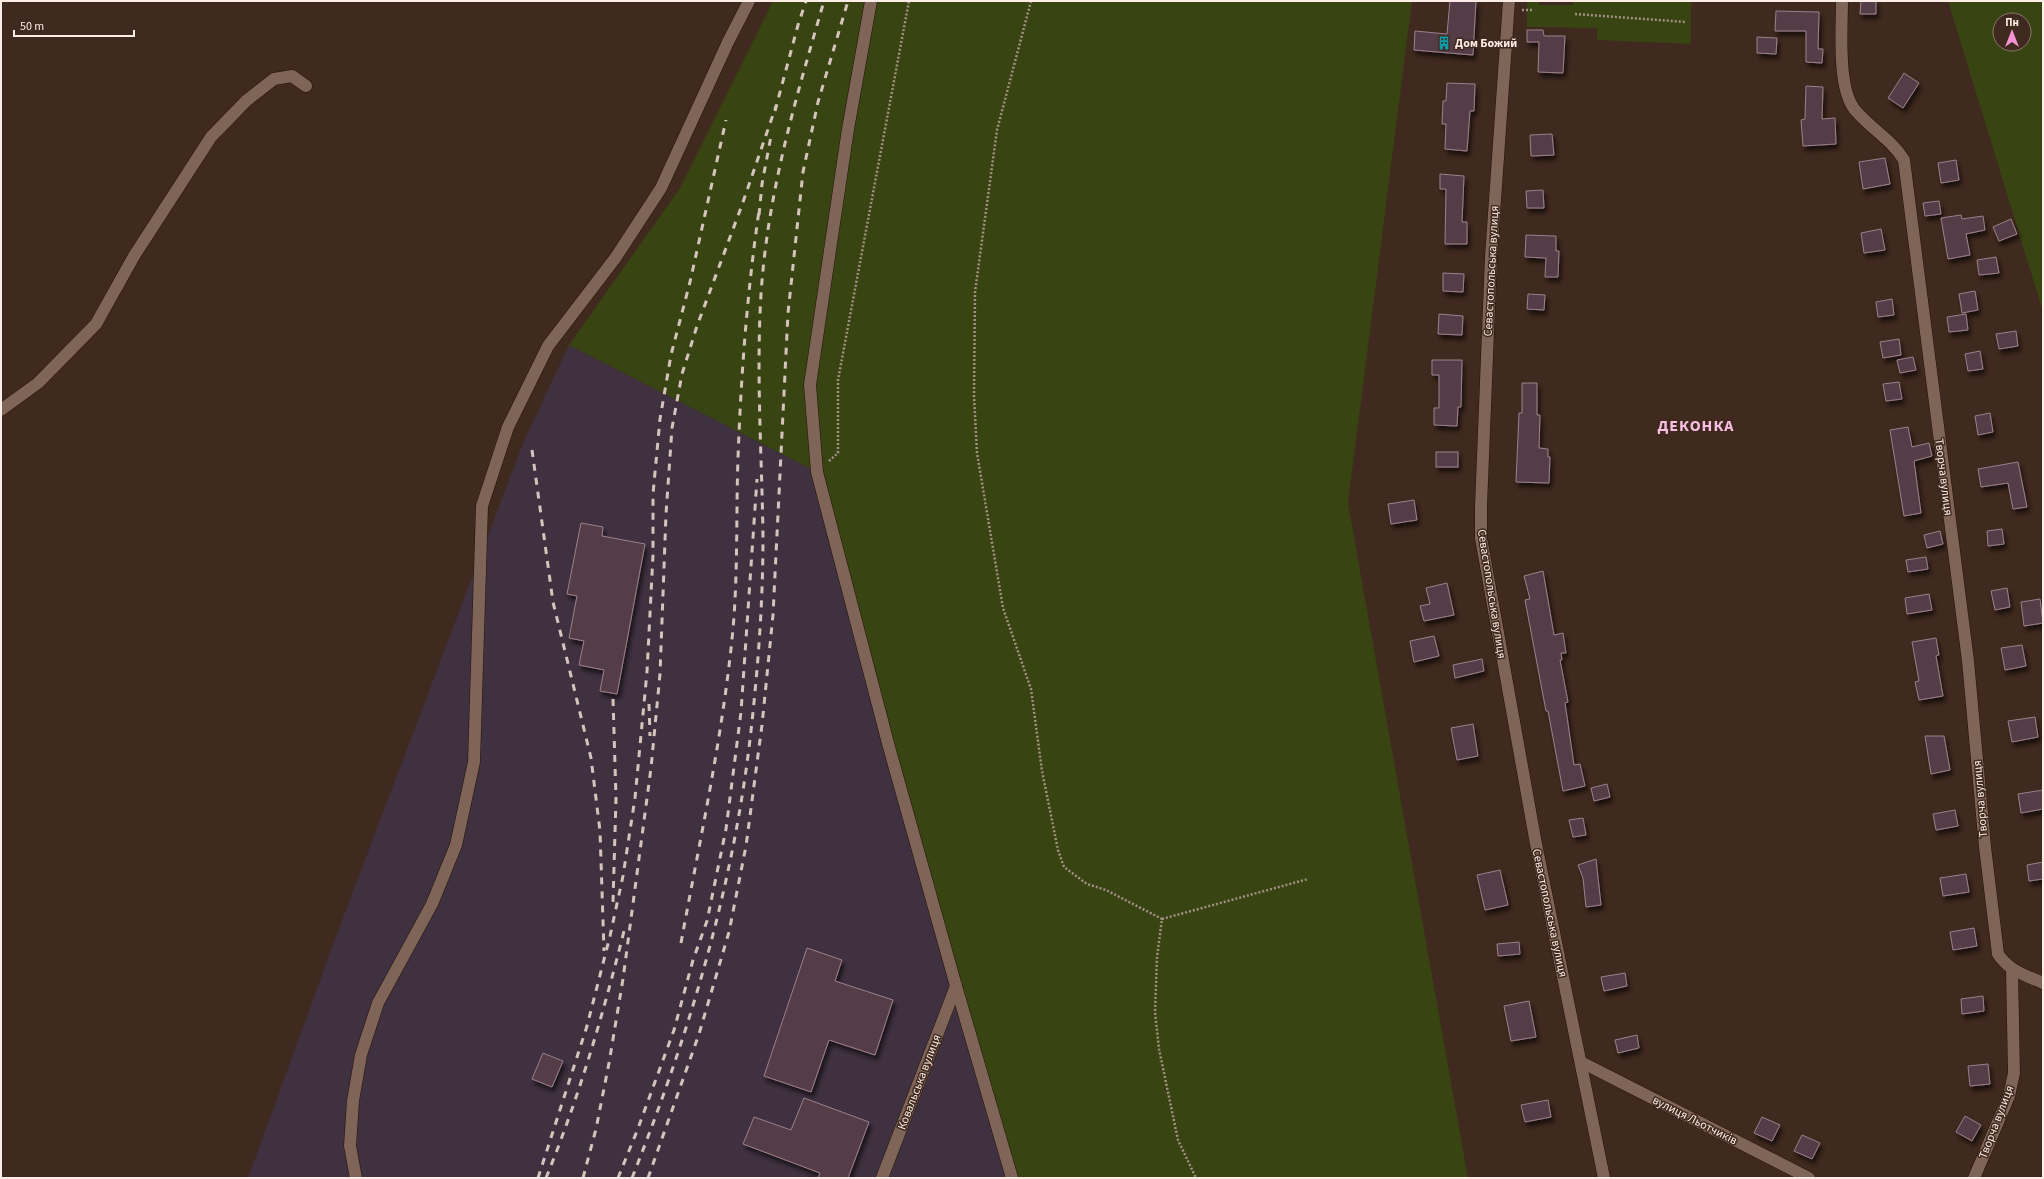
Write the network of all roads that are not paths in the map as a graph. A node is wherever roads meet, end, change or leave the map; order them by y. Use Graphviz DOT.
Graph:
graph roads {
  1 [pos="749,1"];
  2 [pos="871,1"];
  3 [pos="1509,1"];
  4 [pos="1842,1"];
  5 [pos="306,86"];
  6 [pos="1,410"];
  7 [pos="2012,970"];
  8 [pos="2043,983"];
  9 [pos="956,986"];
  10 [pos="1581,1062"];
  11 [pos="356,1178"];
  12 [pos="882,1178"];
  13 [pos="1012,1178"];
  14 [pos="1604,1178"];
  15 [pos="1809,1178"];
  16 [pos="1974,1178"];
  1 -- 11 [label="street"];
  2 -- 9 [label="street"];
  3 -- 10 [label="street, Севастопольська вулиця"];
  4 -- 7 [label="street, Творча вулиця"];
  5 -- 6 [label="street"];
  7 -- 8 [label="street, Творча вулиця"];
  7 -- 16 [label="street, Творча вулиця"];
  9 -- 12 [label="street, Ковальська вулиця"];
  9 -- 13 [label="street"];
  10 -- 14 [label="street, Севастопольська вулиця"];
  10 -- 15 [label="street, вулиця Льотчиків"];
}
